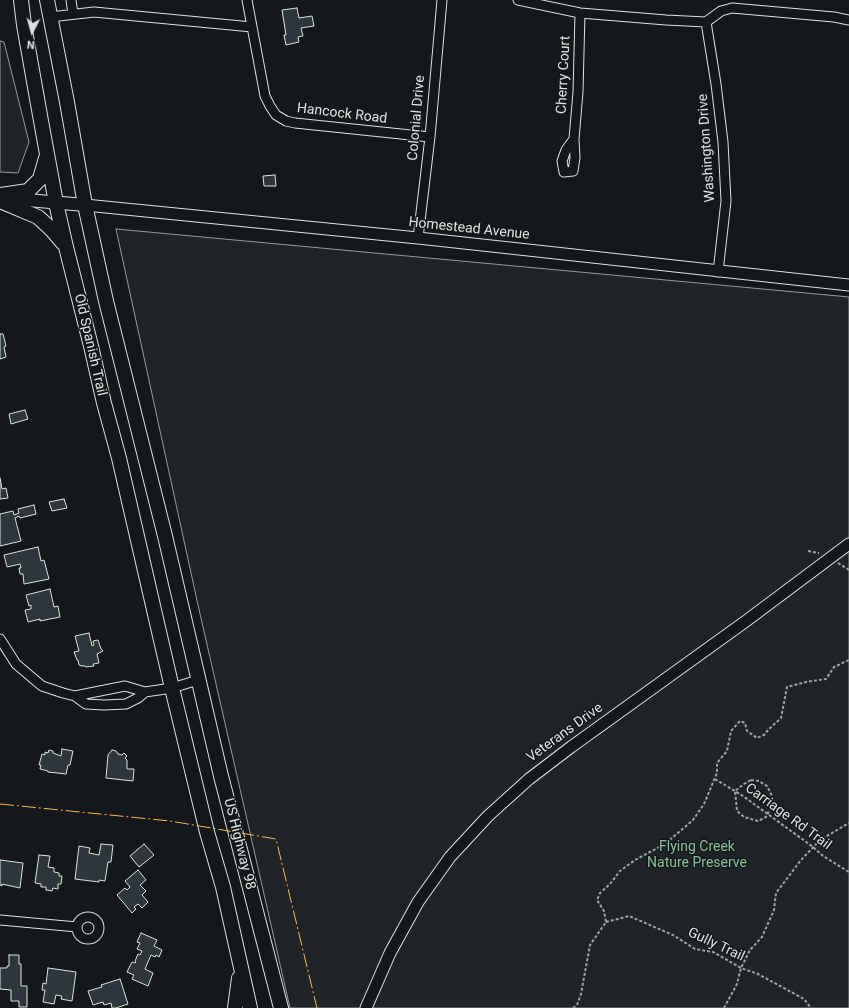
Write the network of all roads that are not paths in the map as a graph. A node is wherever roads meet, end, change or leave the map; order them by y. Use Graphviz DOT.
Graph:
graph roads {
  1 [pos="21,0"];
  2 [pos="47,0"];
  3 [pos="72,0"];
  4 [pos="248,0"];
  5 [pos="442,0"];
  6 [pos="518,0"];
  7 [pos="580,12"];
  8 [pos="74,14"];
  9 [pos="50,17"];
  10 [pos="849,20"];
  11 [pos="706,22"];
  12 [pos="252,27"];
  13 [pos="430,137"];
  14 [pos="574,139"];
  15 [pos="47,154"];
  16 [pos="0,196"];
  17 [pos="0,201"];
  18 [pos="56,203"];
  19 [pos="85,205"];
  20 [pos="418,238"];
  21 [pos="66,247"];
  22 [pos="718,272"];
  23 [pos="849,286"];
  24 [pos="849,544"];
  25 [pos="0,639"];
  26 [pos="198,680"];
  27 [pos="172,688"];
  28 [pos="145,692"];
  29 [pos="75,696"];
  30 [pos="0,920"];
  31 [pos="77,926"];
  32 [pos="240,968"];
  33 [pos="235,1008"];
  34 [pos="250,1008"];
  35 [pos="281,1008"];
  36 [pos="366,1008"];
  1 -- 15 [label="main road, Old Spanish Trail"];
  2 -- 9 [label="main road, Old Spanish Trail"];
  3 -- 8 [label="street"];
  4 -- 12 [label="street, Hancock Road"];
  5 -- 13 [label="street, Colonial Drive"];
  6 -- 7 [label="street"];
  7 -- 11 [label="street"];
  7 -- 14 [label="street, Cherry Court"];
  8 -- 9 [label="street"];
  8 -- 12 [label="street"];
  9 -- 19 [label="main road, Old Spanish Trail"];
  10 -- 11 [label="street"];
  11 -- 22 [label="street, Washington Drive"];
  12 -- 13 [label="street, Hancock Road"];
  13 -- 20 [label="street, Colonial Drive"];
  15 -- 16 [label="main road"];
  15 -- 18 [label="main road, Old Spanish Trail"];
  16 -- 18 [label="main road"];
  17 -- 21 [label="main road"];
  18 -- 19 [label="main road"];
  18 -- 21 [label="main road, Old Spanish Trail"];
  19 -- 20 [label="street, Homestead Avenue"];
  19 -- 26 [label="main road, Old Spanish Trail"];
  20 -- 22 [label="street, Homestead Avenue"];
  21 -- 27 [label="main road, Old Spanish Trail"];
  22 -- 23 [label="street, Homestead Avenue"];
  24 -- 36 [label="street, Veterans Drive"];
  25 -- 29 [label="street"];
  26 -- 27 [label="street"];
  26 -- 35 [label="main road, US Highway 98"];
  27 -- 28 [label="street"];
  27 -- 32 [label="main road, US Highway 98"];
  28 -- 29 [label="street"];
  28 -- 29 [label="street"];
  30 -- 31 [label="street"];
  32 -- 33 [label="main road"];
  32 -- 34 [label="main road, US Highway 98"];
}
